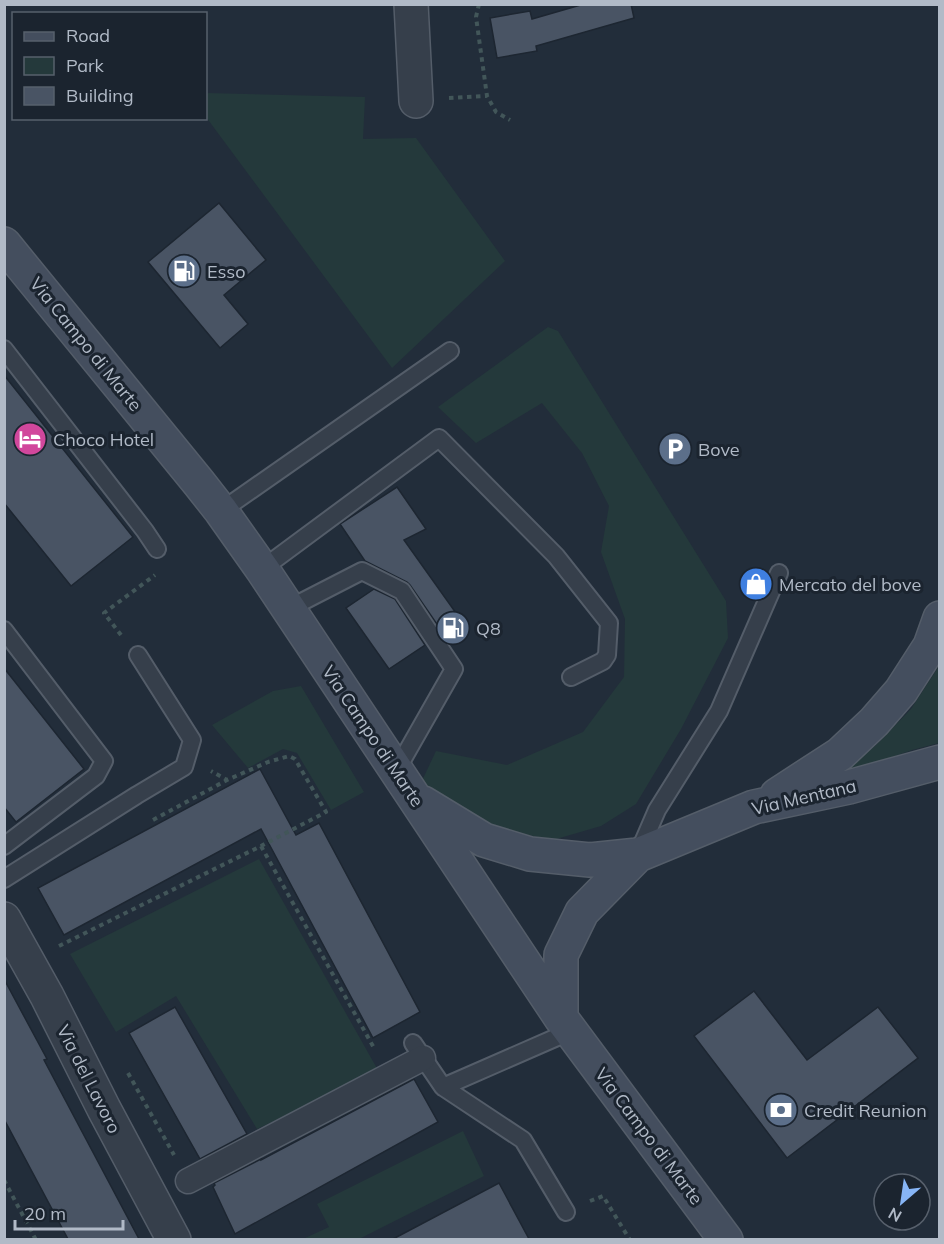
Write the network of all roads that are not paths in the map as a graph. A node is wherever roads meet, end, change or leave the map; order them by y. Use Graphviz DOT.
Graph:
graph roads {
  1 [pos="411,4"];
  2 [pos="416,101"];
  3 [pos="4,244"];
  4 [pos="4,349"];
  5 [pos="450,351"];
  6 [pos="221,511"];
  7 [pos="158,549"];
  8 [pos="262,569"];
  9 [pos="779,573"];
  10 [pos="288,609"];
  11 [pos="939,618"];
  12 [pos="4,630"];
  13 [pos="138,655"];
  14 [pos="571,677"];
  15 [pos="939,762"];
  16 [pos="396,771"];
  17 [pos="414,798"];
  18 [pos="754,807"];
  19 [pos="4,846"];
  20 [pos="638,855"];
  21 [pos="4,879"];
  22 [pos="4,918"];
  23 [pos="566,1024"];
  24 [pos="418,1050"];
  25 [pos="443,1087"];
  26 [pos="189,1181"];
  27 [pos="566,1212"];
  28 [pos="174,1239"];
  29 [pos="726,1239"];
  1 -- 2 [label="street"];
  3 -- 6 [label="main road, Via Campo di Marte"];
  4 -- 7 [label="lane"];
  5 -- 6 [label="lane"];
  6 -- 8 [label="main road, Via Campo di Marte"];
  8 -- 10 [label="main road, Via Campo di Marte"];
  8 -- 14 [label="lane"];
  9 -- 20 [label="lane"];
  10 -- 16 [label="main road, Via Campo di Marte"];
  10 -- 16 [label="lane"];
  11 -- 18 [label="main road"];
  12 -- 19 [label="lane"];
  13 -- 21 [label="lane"];
  15 -- 18 [label="main road, Via Mentana"];
  16 -- 17 [label="main road, Via Campo di Marte"];
  17 -- 20 [label="main road, Via Mentana"];
  17 -- 23 [label="main road, Via Campo di Marte"];
  18 -- 20 [label="main road, Via Mentana"];
  20 -- 23 [label="main road, Via Mentana"];
  22 -- 28 [label="street, Via del Lavoro"];
  23 -- 25 [label="lane"];
  23 -- 29 [label="main road, Via Campo di Marte"];
  24 -- 25 [label="lane"];
  24 -- 26 [label="street"];
  25 -- 27 [label="lane"];
}
